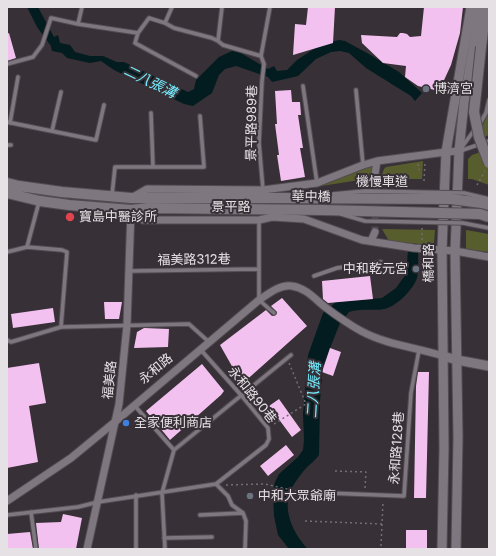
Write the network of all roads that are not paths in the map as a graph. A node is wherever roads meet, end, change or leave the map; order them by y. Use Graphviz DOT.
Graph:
graph roads {
  1 [pos="82,7"];
  2 [pos="172,7"];
  3 [pos="222,7"];
  4 [pos="270,7"];
  5 [pos="471,7"];
  6 [pos="480,7"];
  7 [pos="486,7"];
  8 [pos="164,23"];
  9 [pos="78,24"];
  10 [pos="138,33"];
  11 [pos="218,41"];
  12 [pos="261,56"];
  13 [pos="7,64"];
  14 [pos="196,76"];
  15 [pos="18,77"];
  16 [pos="303,86"];
  17 [pos="356,90"];
  18 [pos="61,92"];
  19 [pos="489,100"];
  20 [pos="104,105"];
  21 [pos="151,113"];
  22 [pos="200,116"];
  23 [pos="8,122"];
  24 [pos="52,131"];
  25 [pos="489,141"];
  26 [pos="459,151"];
  27 [pos="446,152"];
  28 [pos="377,161"];
  29 [pos="489,163"];
  30 [pos="363,164"];
  31 [pos="153,167"];
  32 [pos="375,174"];
  33 [pos="7,182"];
  34 [pos="317,183"];
  35 [pos="263,190"];
  36 [pos="7,193"];
  37 [pos="112,196"];
  38 [pos="131,198"];
  39 [pos="275,198"];
  40 [pos="489,199"];
  41 [pos="40,201"];
  42 [pos="148,203"];
  43 [pos="489,205"];
  44 [pos="132,210"];
  45 [pos="322,210"];
  46 [pos="489,217"];
  47 [pos="259,220"];
  48 [pos="489,228"];
  49 [pos="376,232"];
  50 [pos="372,241"];
  51 [pos="28,247"];
  52 [pos="442,249"];
  53 [pos="455,251"];
  54 [pos="7,252"];
  55 [pos="489,256"];
  56 [pos="381,262"];
  57 [pos="259,269"];
  58 [pos="129,271"];
  59 [pos="314,275"];
  60 [pos="259,300"];
  61 [pos="274,313"];
  62 [pos="127,325"];
  63 [pos="61,327"];
  64 [pos="7,340"];
  65 [pos="209,342"];
  66 [pos="200,349"];
  67 [pos="420,349"];
  68 [pos="291,355"];
  69 [pos="443,356"];
  70 [pos="457,360"];
  71 [pos="489,366"];
  72 [pos="241,395"];
  73 [pos="134,405"];
  74 [pos="116,421"];
  75 [pos="174,450"];
  76 [pos="216,484"];
  77 [pos="302,492"];
  78 [pos="162,493"];
  79 [pos="136,495"];
  80 [pos="7,501"];
  81 [pos="98,502"];
  82 [pos="31,512"];
  83 [pos="243,513"];
  84 [pos="200,514"];
  85 [pos="7,515"];
  86 [pos="443,521"];
  87 [pos="456,522"];
  88 [pos="212,537"];
  89 [pos="164,538"];
  90 [pos="36,549"];
  91 [pos="87,549"];
  92 [pos="136,549"];
  93 [pos="165,549"];
  94 [pos="246,549"];
  95 [pos="442,549"];
  96 [pos="456,549"];
  1 -- 9 [label="lane"];
  2 -- 8 [label="lane"];
  3 -- 11 [label="lane"];
  4 -- 12 [label="lane"];
  5 -- 27 [label="street, 橋和路"];
  6 -- 26 [label="street, 橋和路"];
  7 -- 29 [label="main road, bridge"];
  8 -- 10 [label="lane"];
  8 -- 11 [label="lane"];
  9 -- 10 [label="lane"];
  9 -- 13 [label="lane"];
  10 -- 14 [label="lane"];
  11 -- 12 [label="lane"];
  12 -- 35 [label="lane, 景平路989巷"];
  15 -- 23 [label="lane"];
  16 -- 34 [label="lane"];
  17 -- 30 [label="lane"];
  18 -- 24 [label="lane"];
  19 -- 26 [label="lane"];
  20 -- 24 [label="lane"];
  21 -- 31 [label="lane"];
  22 -- 31 [label="lane"];
  23 -- 24 [label="lane"];
  25 -- 26 [label="lane, 景平路"];
  26 -- 27 [label="street, 景平路"];
  26 -- 53 [label="street, 橋和路"];
  27 -- 28 [label="street, 景平路"];
  27 -- 52 [label="street, 橋和路"];
  28 -- 30 [label="street, 景平路"];
  28 -- 32 [label="street"];
  30 -- 34 [label="street, 景平路"];
  31 -- 37 [label="lane"];
  33 -- 37 [label="main road"];
  34 -- 35 [label="street, 景平路"];
  35 -- 38 [label="street, 景平路"];
  36 -- 41 [label="main road, 景平路"];
  37 -- 38 [label="main road"];
  38 -- 42 [label="main road"];
  39 -- 40 [label="lane, 機慢車道, bridge"];
  39 -- 42 [label="main road, 華中橋"];
  39 -- 43 [label="main road, 華中橋, bridge"];
  41 -- 44 [label="main road, 景平路"];
  41 -- 51 [label="lane"];
  42 -- 44 [label="main road, 華中橋"];
  42 -- 45 [label="main road, 華中橋"];
  44 -- 47 [label="street, 景平路"];
  44 -- 58 [label="street, 福美路"];
  45 -- 46 [label="main road, 華中橋, bridge"];
  45 -- 48 [label="lane, bridge"];
  47 -- 50 [label="street, 景平路"];
  47 -- 57 [label="lane"];
  49 -- 50 [label="street"];
  50 -- 52 [label="street, 景平路"];
  51 -- 54 [label="lane"];
  51 -- 63 [label="lane"];
  52 -- 53 [label="street, 景平路"];
  52 -- 69 [label="street, 橋和路"];
  53 -- 55 [label="street, 景平路"];
  53 -- 70 [label="street, 橋和路"];
  56 -- 59 [label="lane"];
  57 -- 58 [label="lane, 福美路312巷"];
  57 -- 60 [label="lane"];
  58 -- 62 [label="street, 福美路"];
  60 -- 61 [label="lane"];
  60 -- 65 [label="street, 永和路"];
  60 -- 67 [label="street, 永和路"];
  62 -- 63 [label="lane"];
  62 -- 65 [label="lane"];
  62 -- 74 [label="street, 福美路"];
  63 -- 64 [label="lane"];
  65 -- 66 [label="street, 永和路"];
  66 -- 72 [label="lane, 永和路90巷"];
  66 -- 73 [label="street, 永和路"];
  67 -- 69 [label="street"];
  67 -- 77 [label="lane, 永和路128巷"];
  68 -- 72 [label="lane"];
  69 -- 70 [label="street"];
  69 -- 86 [label="street, 橋和路"];
  70 -- 71 [label="street"];
  70 -- 87 [label="street, 橋和路"];
  72 -- 75 [label="lane"];
  72 -- 76 [label="lane, 永和路90巷"];
  73 -- 74 [label="street, 永和路"];
  73 -- 75 [label="lane"];
  74 -- 80 [label="street, 永和路"];
  74 -- 81 [label="street, 福美路"];
  75 -- 78 [label="lane"];
  76 -- 78 [label="lane"];
  76 -- 83 [label="lane"];
  78 -- 79 [label="lane"];
  78 -- 89 [label="lane"];
  79 -- 81 [label="lane"];
  79 -- 92 [label="lane"];
  81 -- 82 [label="lane"];
  81 -- 91 [label="street, 福美路"];
  82 -- 85 [label="lane"];
  82 -- 90 [label="lane"];
  83 -- 84 [label="lane"];
  83 -- 94 [label="lane"];
  86 -- 87 [label="street"];
  86 -- 95 [label="street, 橋和路"];
  87 -- 96 [label="street, 橋和路"];
  88 -- 89 [label="lane"];
  89 -- 93 [label="lane"];
}
